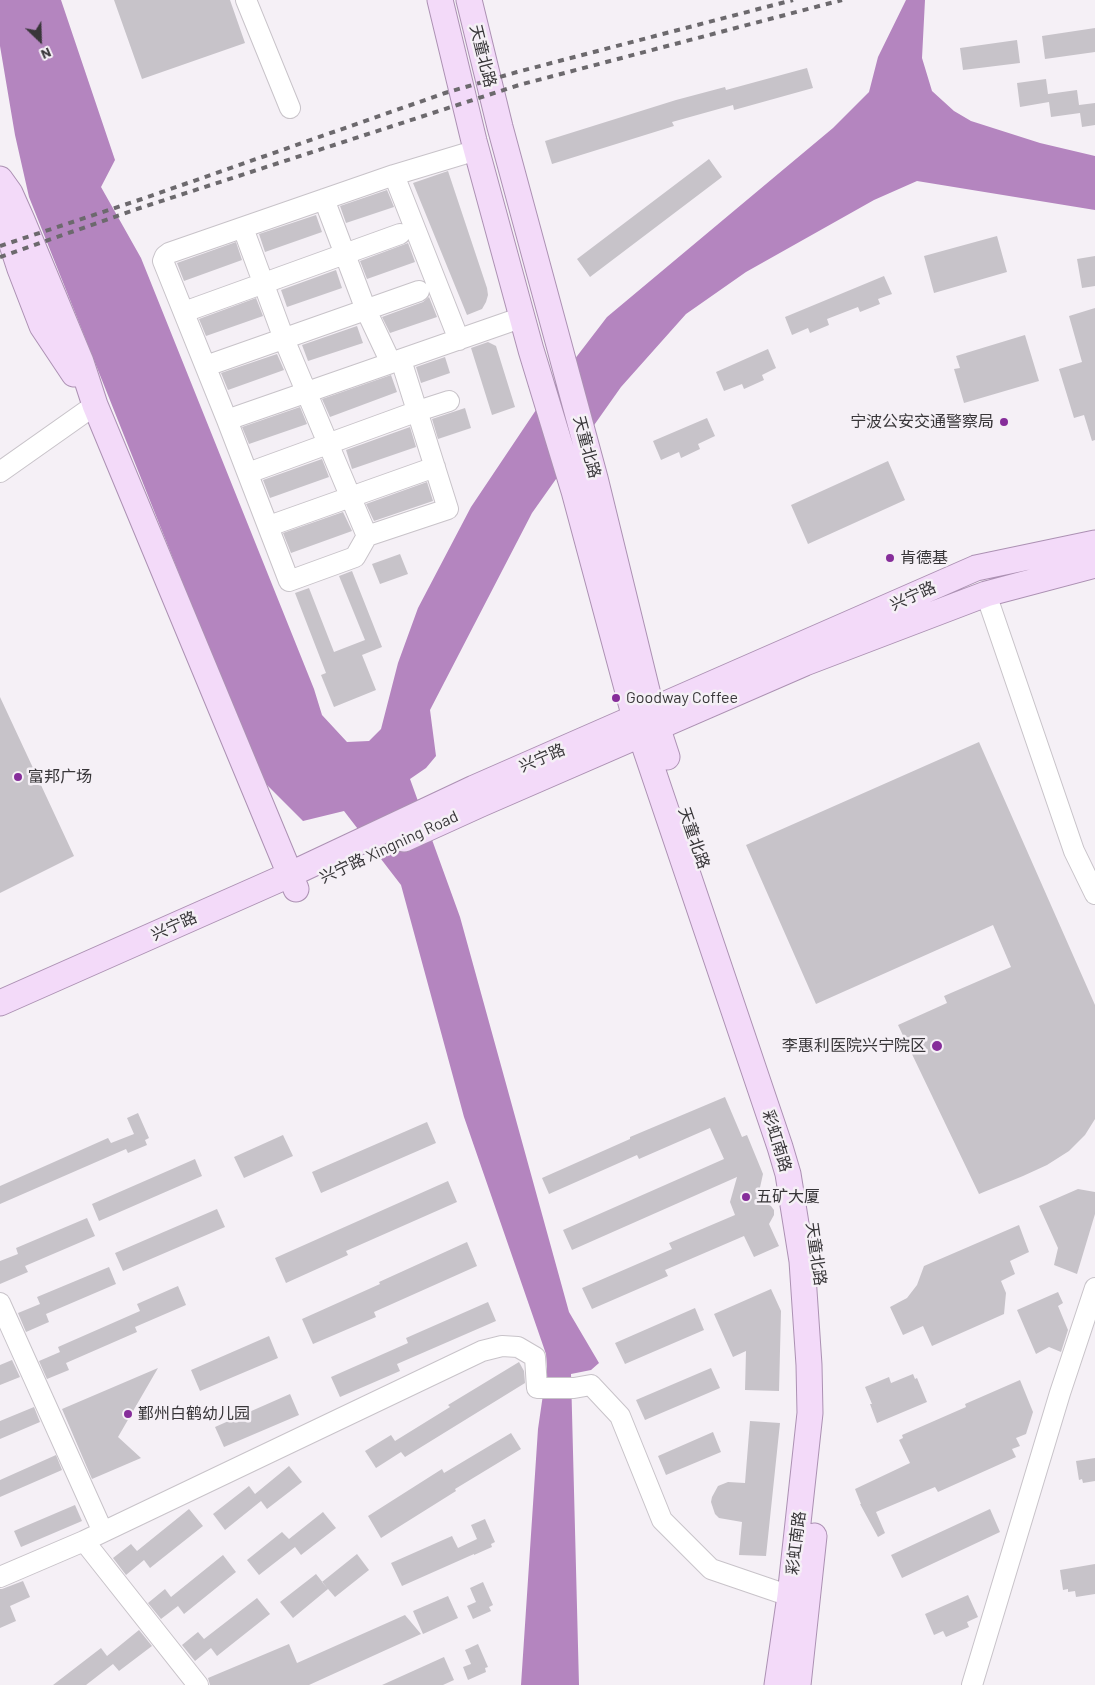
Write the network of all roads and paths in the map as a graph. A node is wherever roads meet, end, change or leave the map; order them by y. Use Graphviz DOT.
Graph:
graph roads {
  1 [pos="246,0"];
  2 [pos="440,0"];
  3 [pos="469,0"];
  4 [pos="290,108"];
  5 [pos="477,150"];
  6 [pos="394,175"];
  7 [pos="0,179"];
  8 [pos="324,199"];
  9 [pos="0,208"];
  10 [pos="243,228"];
  11 [pos="400,234"];
  12 [pos="344,254"];
  13 [pos="263,283"];
  14 [pos="420,292"];
  15 [pos="366,310"];
  16 [pos="184,312"];
  17 [pos="523,317"];
  18 [pos="284,339"];
  19 [pos="459,340"];
  20 [pos="396,361"];
  21 [pos="206,366"];
  22 [pos="307,392"];
  23 [pos="449,401"];
  24 [pos="95,405"];
  25 [pos="418,411"];
  26 [pos="228,420"];
  27 [pos="328,443"];
  28 [pos="435,467"];
  29 [pos="0,472"];
  30 [pos="248,473"];
  31 [pos="351,496"];
  32 [pos="268,526"];
  33 [pos="367,536"];
  34 [pos="1095,543"];
  35 [pos="1095,565"];
  36 [pos="986,594"];
  37 [pos="646,723"];
  38 [pos="477,796"];
  39 [pos="293,882"];
  40 [pos="1095,894"];
  41 [pos="1,1014"];
  42 [pos="1095,1288"];
  43 [pos="0,1303"];
  44 [pos="103,1532"];
  45 [pos="84,1541"];
  46 [pos="0,1577"];
  47 [pos="790,1596"];
  48 [pos="198,1685"];
  49 [pos="777,1685"];
  50 [pos="798,1685"];
  51 [pos="972,1685"];
  1 -- 4 [label="street"];
  2 -- 5 [label="main road, 天童北路"];
  3 -- 37 [label="main road, 天童北路"];
  5 -- 6 [label="street"];
  5 -- 17 [label="main road, 天童北路"];
  6 -- 8 [label="street"];
  6 -- 19 [label="street"];
  7 -- 24 [label="main road"];
  8 -- 10 [label="street"];
  8 -- 12 [label="street"];
  9 -- 24 [label="main road"];
  10 -- 13 [label="street"];
  10 -- 16 [label="street"];
  11 -- 12 [label="street"];
  12 -- 13 [label="street"];
  12 -- 15 [label="street"];
  13 -- 16 [label="street"];
  13 -- 18 [label="street"];
  14 -- 15 [label="street"];
  15 -- 18 [label="street"];
  15 -- 20 [label="street"];
  16 -- 21 [label="street"];
  17 -- 19 [label="street"];
  17 -- 37 [label="main road, 天童北路"];
  18 -- 21 [label="street"];
  18 -- 22 [label="street"];
  19 -- 20 [label="street"];
  20 -- 22 [label="street"];
  20 -- 25 [label="street"];
  21 -- 26 [label="street"];
  22 -- 26 [label="street"];
  22 -- 27 [label="street"];
  23 -- 25 [label="street"];
  24 -- 29 [label="street"];
  24 -- 39 [label="main road"];
  25 -- 27 [label="street"];
  25 -- 28 [label="street"];
  26 -- 30 [label="street"];
  27 -- 30 [label="street"];
  27 -- 31 [label="street"];
  28 -- 31 [label="street"];
  28 -- 33 [label="street"];
  30 -- 32 [label="street"];
  31 -- 32 [label="street"];
  31 -- 33 [label="street"];
  32 -- 33 [label="street"];
  34 -- 37 [label="main road, 兴宁路"];
  35 -- 36 [label="main road, 兴宁路"];
  36 -- 37 [label="main road, 兴宁路"];
  36 -- 40 [label="street"];
  37 -- 38 [label="main road, 兴宁路"];
  37 -- 47 [label="main road, 彩虹南路"];
  37 -- 50 [label="main road, 天童北路"];
  38 -- 39 [label="main road, 兴宁路 Xingning Road"];
  39 -- 41 [label="main road, 兴宁路"];
  42 -- 51 [label="street"];
  43 -- 44 [label="street"];
  44 -- 45 [label="street"];
  44 -- 47 [label="street"];
  45 -- 46 [label="street"];
  45 -- 48 [label="street"];
  47 -- 49 [label="main road, 彩虹南路"];
}
